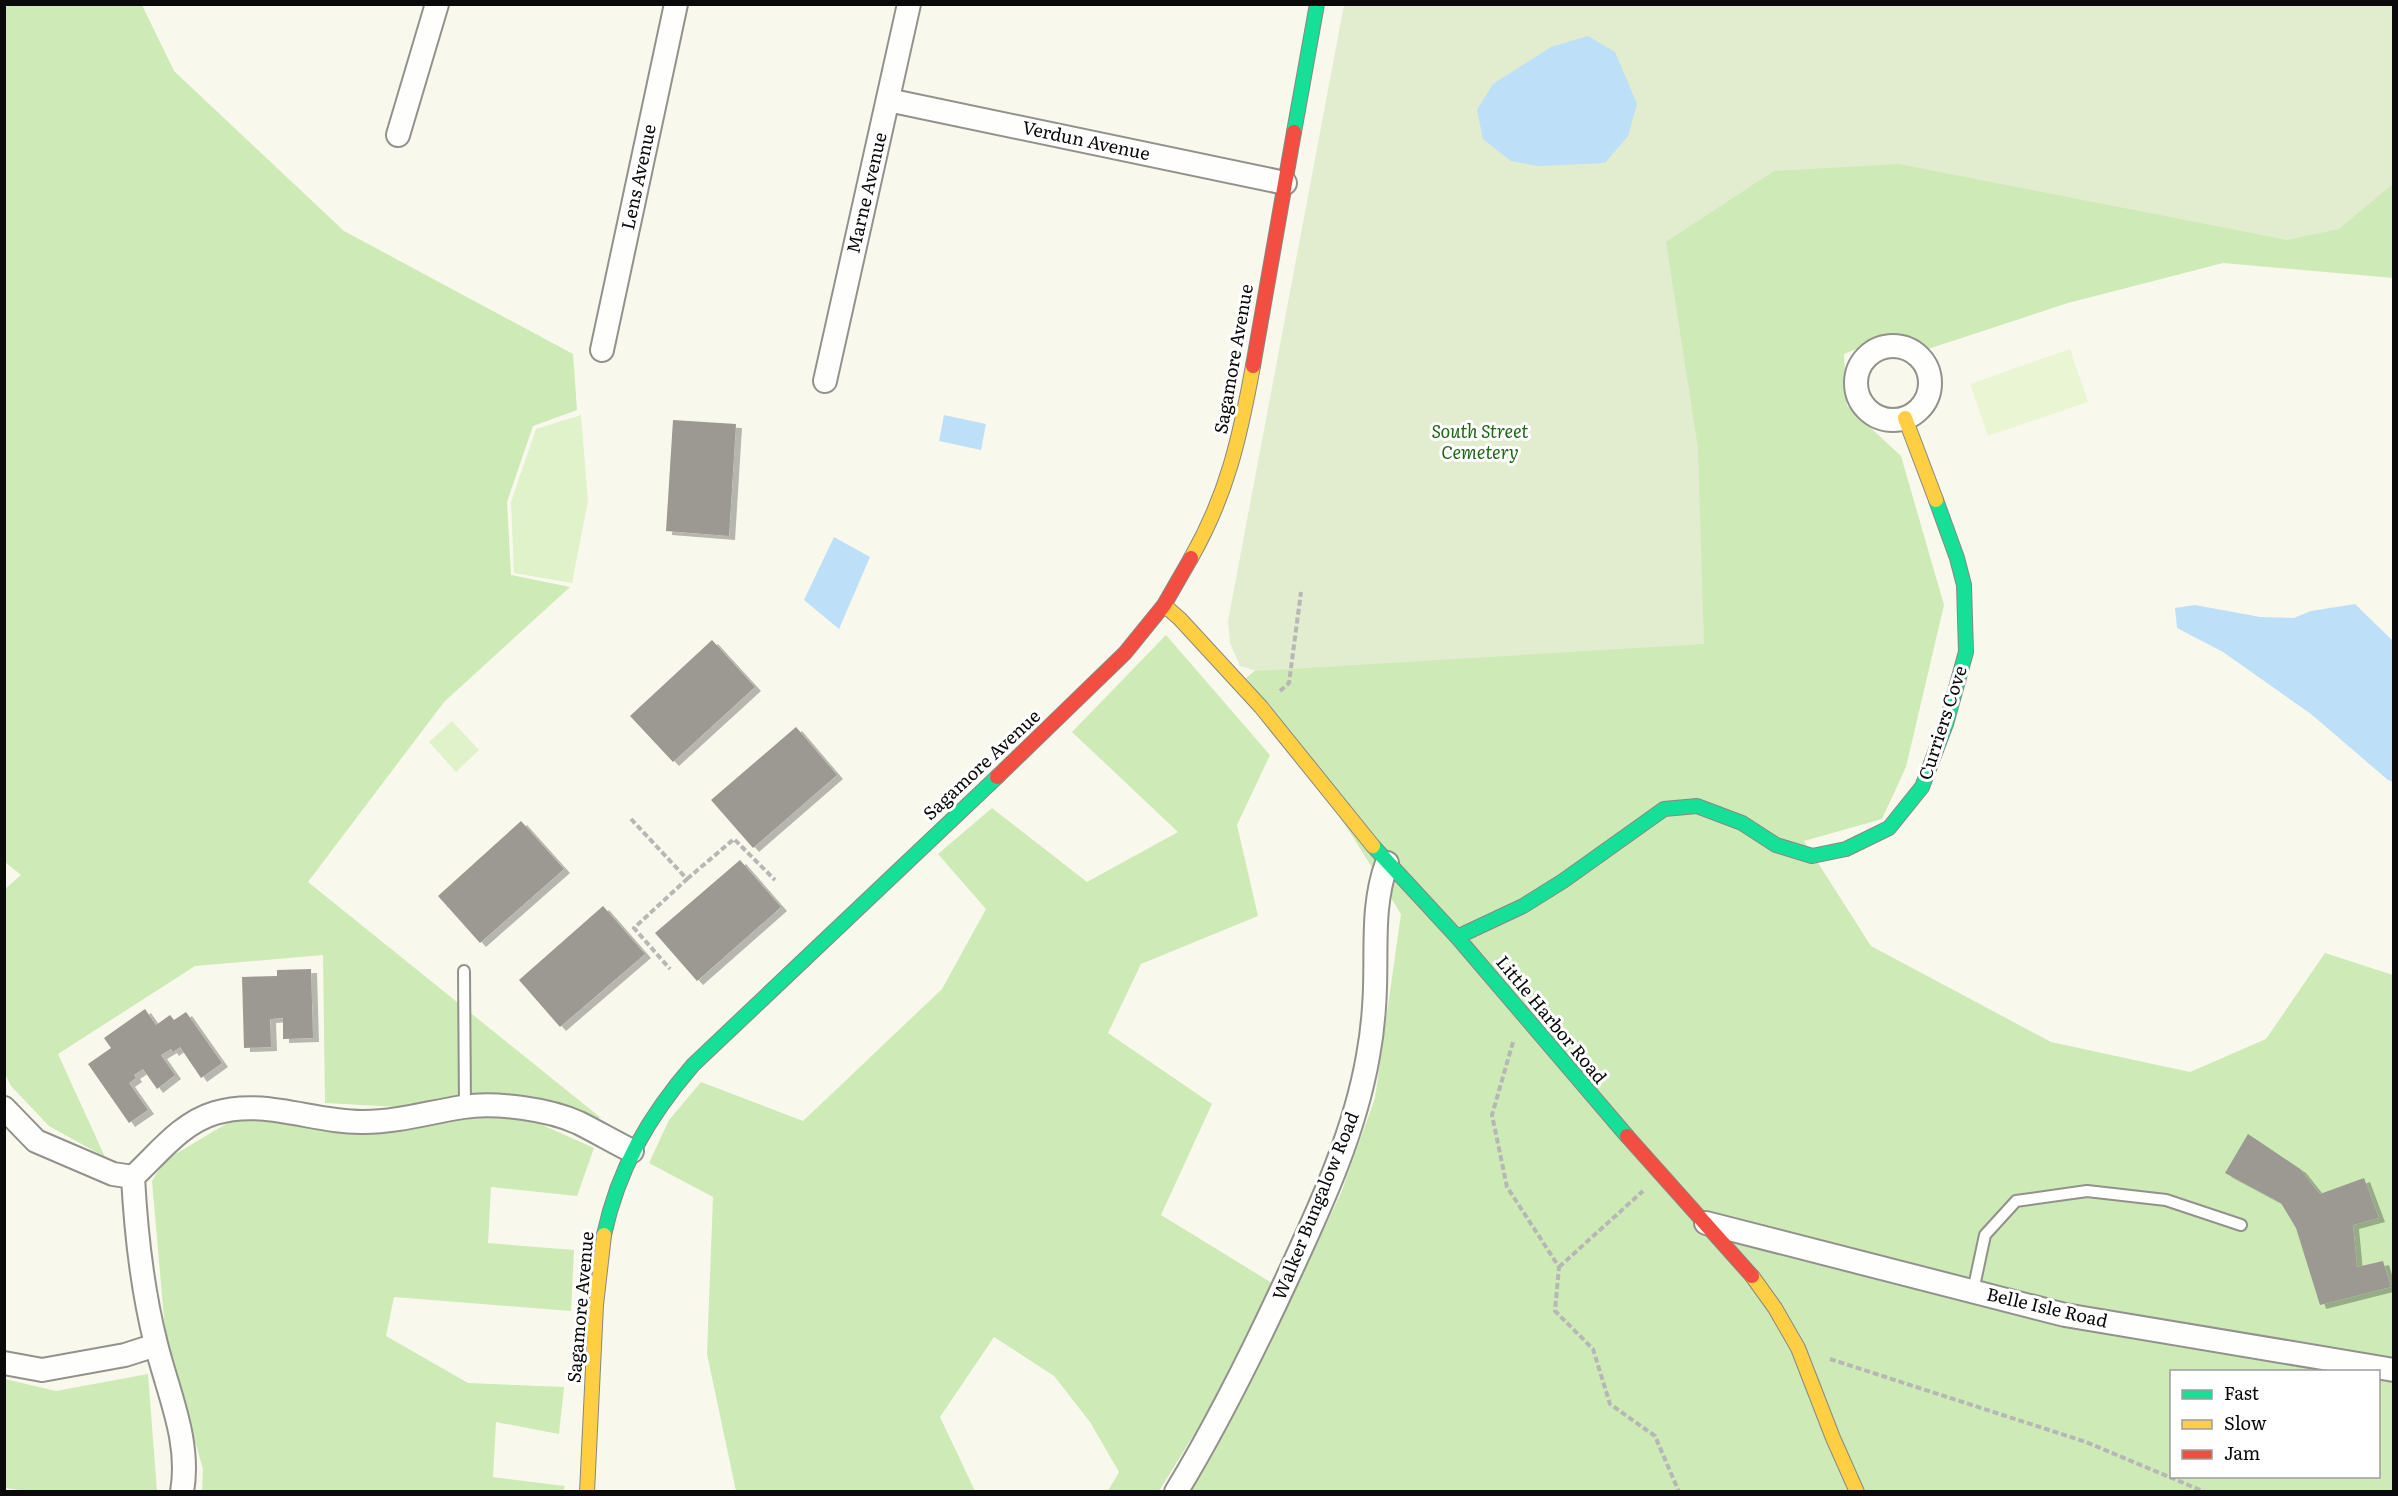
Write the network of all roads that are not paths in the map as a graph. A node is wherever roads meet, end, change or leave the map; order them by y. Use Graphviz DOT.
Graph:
graph roads {
  1 [pos="437,4"];
  2 [pos="676,4"];
  3 [pos="909,4"];
  4 [pos="1317,4"];
  5 [pos="888,100"];
  6 [pos="398,135"];
  7 [pos="1285,183"];
  8 [pos="602,350"];
  9 [pos="825,381"];
  10 [pos="1905,418"];
  11 [pos="1164,605"];
  12 [pos="1387,862"];
  13 [pos="1457,937"];
  14 [pos="464,971"];
  15 [pos="465,1107"];
  16 [pos="4,1108"];
  17 [pos="632,1151"];
  18 [pos="133,1177"];
  19 [pos="1706,1223"];
  20 [pos="2241,1225"];
  21 [pos="1973,1292"];
  22 [pos="156,1345"];
  23 [pos="4,1363"];
  24 [pos="2394,1370"];
  25 [pos="182,1491"];
  26 [pos="587,1491"];
  27 [pos="1176,1491"];
  28 [pos="1857,1491"];
  1 -- 6 [label="street"];
  2 -- 8 [label="street, Lens Avenue"];
  3 -- 5 [label="street, Marne Avenue"];
  4 -- 7 [label="street, Sagamore Avenue"];
  5 -- 7 [label="street, Verdun Avenue"];
  5 -- 9 [label="street, Marne Avenue"];
  7 -- 11 [label="street, Sagamore Avenue"];
  10 -- 13 [label="street, Curriers Cove"];
  11 -- 12 [label="street, Little Harbor Road"];
  11 -- 17 [label="street, Sagamore Avenue"];
  12 -- 13 [label="street, Little Harbor Road"];
  12 -- 27 [label="street, Walker Bungalow Road"];
  13 -- 19 [label="street, Little Harbor Road"];
  14 -- 15 [label="lane"];
  15 -- 17 [label="street"];
  15 -- 18 [label="street"];
  16 -- 18 [label="street"];
  17 -- 26 [label="street, Sagamore Avenue"];
  18 -- 22 [label="street"];
  19 -- 21 [label="street, Belle Isle Road"];
  19 -- 28 [label="street, Little Harbor Road"];
  20 -- 21 [label="lane"];
  21 -- 24 [label="street, Belle Isle Road"];
  22 -- 23 [label="street"];
  22 -- 25 [label="street"];
}
